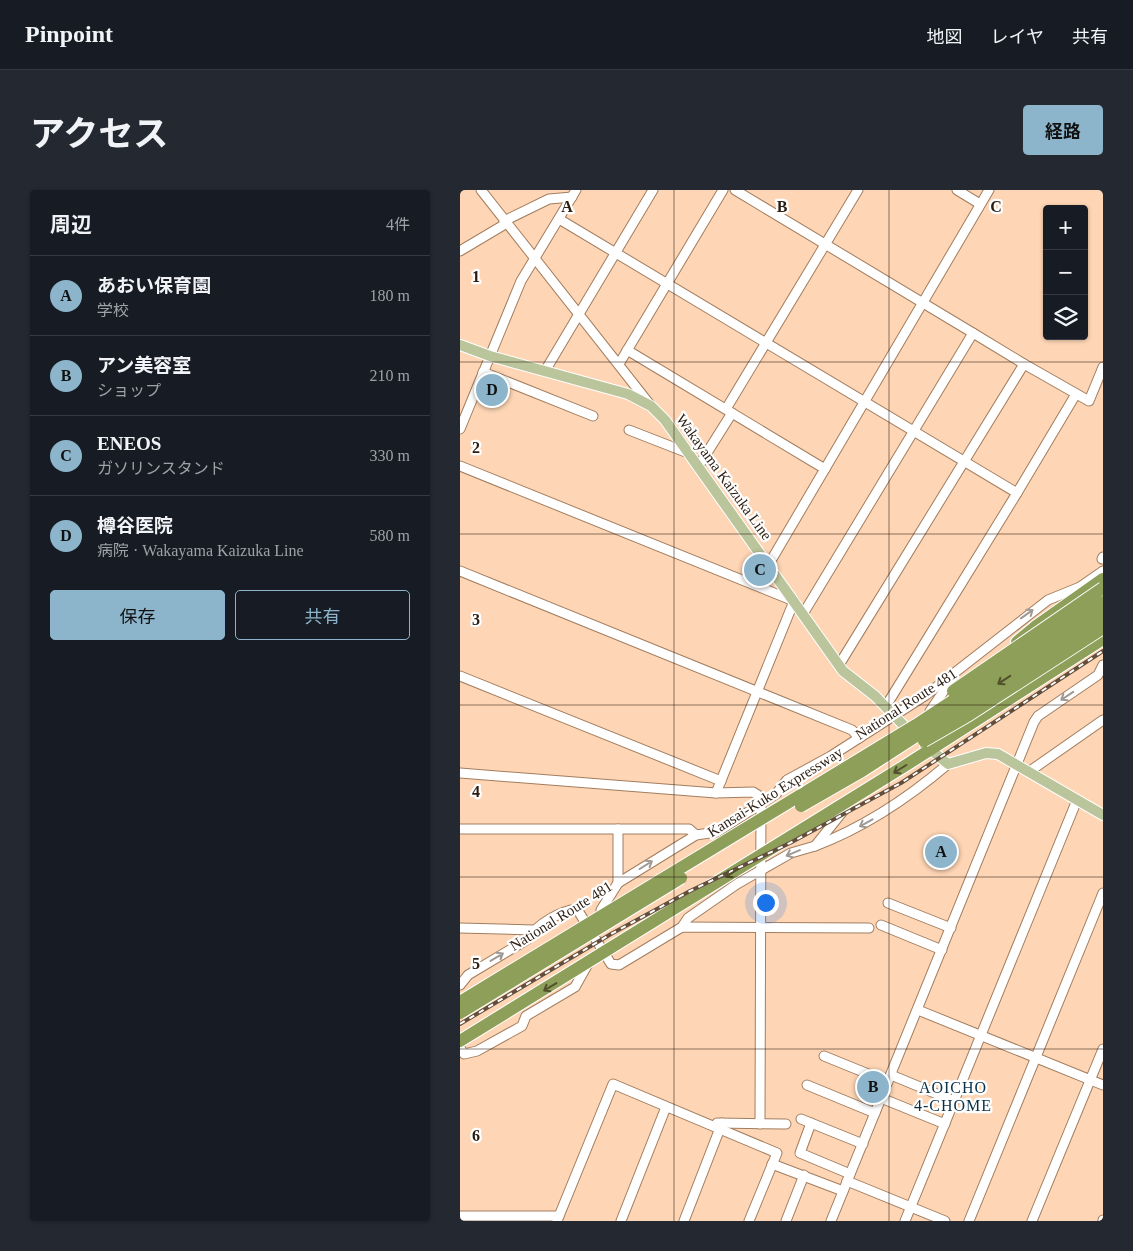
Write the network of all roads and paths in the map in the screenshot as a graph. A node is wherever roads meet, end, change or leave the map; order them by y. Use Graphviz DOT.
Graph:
graph roads {
  1 [pos="481,190"];
  2 [pos="653,190"];
  3 [pos="723,190"];
  4 [pos="735,190"];
  5 [pos="858,190"];
  6 [pos="957,190"];
  7 [pos="989,190"];
  8 [pos="574,194"];
  9 [pos="980,204"];
  10 [pos="559,219"];
  11 [pos="506,222"];
  12 [pos="826,245"];
  13 [pos="460,251"];
  14 [pos="615,253"];
  15 [pos="534,260"];
  16 [pos="665,283"];
  17 [pos="922,303"];
  18 [pos="578,314"];
  19 [pos="973,333"];
  20 [pos="767,343"];
  21 [pos="460,345"];
  22 [pos="627,350"];
  23 [pos="490,356"];
  24 [pos="618,364"];
  25 [pos="1024,364"];
  26 [pos="1103,367"];
  27 [pos="545,371"];
  28 [pos="483,372"];
  29 [pos="1076,394"];
  30 [pos="864,402"];
  31 [pos="650,406"];
  32 [pos="729,411"];
  33 [pos="593,416"];
  34 [pos="460,429"];
  35 [pos="629,430"];
  36 [pos="914,432"];
  37 [pos="688,453"];
  38 [pos="966,462"];
  39 [pos="460,466"];
  40 [pos="698,467"];
  41 [pos="825,469"];
  42 [pos="1017,493"];
  43 [pos="769,564"];
  44 [pos="460,571"];
  45 [pos="1103,571"];
  46 [pos="1103,579"];
  47 [pos="1103,588"];
  48 [pos="1103,598"];
  49 [pos="794,600"];
  50 [pos="1103,602"];
  51 [pos="803,614"];
  52 [pos="1103,614"];
  53 [pos="1103,619"];
  54 [pos="1103,628"];
  55 [pos="1103,638"];
  56 [pos="993,642"];
  57 [pos="839,665"];
  58 [pos="1103,665"];
  59 [pos="460,676"];
  60 [pos="758,691"];
  61 [pos="959,692"];
  62 [pos="886,706"];
  63 [pos="930,711"];
  64 [pos="987,714"];
  65 [pos="894,716"];
  66 [pos="1103,720"];
  67 [pos="905,727"];
  68 [pos="859,738"];
  69 [pos="930,749"];
  70 [pos="948,764"];
  71 [pos="1018,764"];
  72 [pos="861,765"];
  73 [pos="1030,771"];
  74 [pos="460,773"];
  75 [pos="721,781"];
  76 [pos="868,789"];
  77 [pos="716,793"];
  78 [pos="1077,800"];
  79 [pos="761,809"];
  80 [pos="1103,816"];
  81 [pos="460,829"];
  82 [pos="618,829"];
  83 [pos="696,835"];
  84 [pos="815,846"];
  85 [pos="761,855"];
  86 [pos="761,870"];
  87 [pos="618,883"];
  88 [pos="1103,893"];
  89 [pos="888,902"];
  90 [pos="601,910"];
  91 [pos="584,921"];
  92 [pos="881,926"];
  93 [pos="682,927"];
  94 [pos="460,928"];
  95 [pos="760,928"];
  96 [pos="869,928"];
  97 [pos="951,928"];
  98 [pos="533,930"];
  99 [pos="942,950"];
  100 [pos="604,954"];
  101 [pos="590,962"];
  102 [pos="460,985"];
  103 [pos="460,998"];
  104 [pos="460,1002"];
  105 [pos="918,1010"];
  106 [pos="460,1013"];
  107 [pos="981,1034"];
  108 [pos="460,1041"];
  109 [pos="460,1048"];
  110 [pos="1103,1049"];
  111 [pos="824,1056"];
  112 [pos="1036,1057"];
  113 [pos="890,1079"];
  114 [pos="1090,1080"];
  115 [pos="807,1085"];
  116 [pos="1103,1085"];
  117 [pos="881,1098"];
  118 [pos="954,1101"];
  119 [pos="666,1107"];
  120 [pos="875,1114"];
  121 [pos="801,1119"];
  122 [pos="811,1123"];
  123 [pos="760,1124"];
  124 [pos="786,1124"];
  125 [pos="944,1124"];
  126 [pos="722,1127"];
  127 [pos="863,1144"];
  128 [pos="772,1164"];
  129 [pos="804,1176"];
  130 [pos="849,1178"];
  131 [pos="843,1191"];
  132 [pos="910,1207"];
  133 [pos="460,1216"];
  134 [pos="558,1218"];
  135 [pos="621,1221"];
  136 [pos="684,1221"];
  137 [pos="749,1221"];
  138 [pos="786,1221"];
  139 [pos="831,1221"];
  140 [pos="905,1221"];
  141 [pos="945,1221"];
  142 [pos="969,1221"];
  143 [pos="1032,1221"];
  1 -- 11 [label="street"];
  2 -- 14 [label="street"];
  3 -- 16 [label="street"];
  4 -- 12 [label="street"];
  5 -- 12 [label="street"];
  6 -- 9 [label="street"];
  7 -- 9 [label="street"];
  8 -- 10 [label="street"];
  8 -- 11 [label="street"];
  9 -- 17 [label="street"];
  10 -- 14 [label="street"];
  10 -- 15 [label="street"];
  11 -- 13 [label="street"];
  11 -- 15 [label="street"];
  12 -- 17 [label="street"];
  12 -- 20 [label="street"];
  14 -- 16 [label="street"];
  14 -- 18 [label="street"];
  15 -- 18 [label="street"];
  15 -- 23 [label="street"];
  16 -- 20 [label="street"];
  16 -- 22 [label="street"];
  17 -- 19 [label="street"];
  17 -- 30 [label="street"];
  18 -- 24 [label="street"];
  18 -- 27 [label="street"];
  19 -- 25 [label="street"];
  19 -- 36 [label="street"];
  20 -- 30 [label="street"];
  20 -- 32 [label="street"];
  21 -- 23 [label="main road, Wakayama Kaizuka Line"];
  22 -- 24 [label="street"];
  22 -- 32 [label="street"];
  23 -- 27 [label="main road, Wakayama Kaizuka Line"];
  23 -- 28 [label="street"];
  24 -- 31 [label="street"];
  25 -- 29 [label="street"];
  25 -- 38 [label="street"];
  26 -- 29 [label="street"];
  27 -- 31 [label="main road, Wakayama Kaizuka Line"];
  28 -- 33 [label="street"];
  28 -- 34 [label="street"];
  29 -- 42 [label="street"];
  30 -- 36 [label="street"];
  30 -- 41 [label="street"];
  31 -- 37 [label="main road, Wakayama Kaizuka Line"];
  32 -- 40 [label="street"];
  32 -- 41 [label="street"];
  35 -- 37 [label="street"];
  36 -- 38 [label="street"];
  36 -- 51 [label="street"];
  37 -- 40 [label="main road, Wakayama Kaizuka Line"];
  38 -- 42 [label="street"];
  38 -- 57 [label="street"];
  39 -- 49 [label="street"];
  40 -- 43 [label="main road, Wakayama Kaizuka Line"];
  41 -- 43 [label="street"];
  42 -- 62 [label="street"];
  43 -- 49 [label="main road, Wakayama Kaizuka Line"];
  44 -- 60 [label="street"];
  56 -- 45 [label="street, one-way"];
  46 -- 61 [label="highway, National Route 481"];
  47 -- 72 [label="highway, bridge"];
  48 -- 61 [label="highway"];
  49 -- 51 [label="main road, Wakayama Kaizuka Line"];
  49 -- 60 [label="street"];
  50 -- 72 [label="highway, Kansai-Kuko Expressway, bridge"];
  51 -- 57 [label="main road, Wakayama Kaizuka Line"];
  52 -- 72 [label="highway, Kansai-Kuko Expressway, one-way, bridge"];
  53 -- 64 [label="highway"];
  54 -- 72 [label="highway, bridge"];
  55 -- 64 [label="highway"];
  56 -- 63 [label="street"];
  56 -- 65 [label="street"];
  57 -- 62 [label="main road, Wakayama Kaizuka Line"];
  58 -- 71 [label="street, one-way"];
  59 -- 75 [label="street"];
  60 -- 68 [label="street"];
  60 -- 75 [label="street"];
  61 -- 63 [label="highway, National Route 481"];
  62 -- 65 [label="main road, Wakayama Kaizuka Line"];
  63 -- 67 [label="highway, National Route 481"];
  64 -- 69 [label="highway"];
  65 -- 67 [label="main road, Wakayama Kaizuka Line"];
  65 -- 68 [label="street"];
  66 -- 73 [label="street"];
  67 -- 69 [label="main road, Wakayama Kaizuka Line"];
  67 -- 79 [label="highway, National Route 481"];
  68 -- 79 [label="street"];
  69 -- 70 [label="main road, Wakayama Kaizuka Line"];
  69 -- 76 [label="highway, one-way"];
  70 -- 71 [label="main road"];
  70 -- 84 [label="street, one-way"];
  71 -- 73 [label="main road"];
  71 -- 97 [label="street"];
  72 -- 104 [label="highway, Kansai-Kuko Expressway, bridge"];
  72 -- 106 [label="highway, Kansai-Kuko Expressway, bridge"];
  73 -- 78 [label="main road"];
  74 -- 77 [label="street"];
  75 -- 77 [label="street"];
  76 -- 84 [label="street"];
  76 -- 85 [label="highway"];
  77 -- 79 [label="street"];
  78 -- 80 [label="main road"];
  78 -- 107 [label="street"];
  79 -- 83 [label="street"];
  79 -- 85 [label="street"];
  79 -- 90 [label="highway, National Route 481"];
  81 -- 82 [label="street"];
  82 -- 83 [label="street"];
  82 -- 87 [label="street"];
  87 -- 83 [label="street, one-way"];
  84 -- 86 [label="street, one-way"];
  85 -- 86 [label="street"];
  85 -- 100 [label="highway, one-way"];
  86 -- 93 [label="street"];
  86 -- 95 [label="street"];
  87 -- 90 [label="street"];
  88 -- 112 [label="street"];
  89 -- 97 [label="street"];
  90 -- 91 [label="highway, National Route 481"];
  91 -- 98 [label="street"];
  91 -- 100 [label="street"];
  91 -- 103 [label="highway, National Route 481"];
  92 -- 99 [label="street"];
  93 -- 95 [label="street"];
  93 -- 100 [label="street"];
  94 -- 98 [label="street"];
  95 -- 96 [label="street"];
  95 -- 123 [label="street"];
  97 -- 99 [label="street"];
  102 -- 98 [label="street, one-way"];
  99 -- 105 [label="street"];
  100 -- 101 [label="highway"];
  101 -- 108 [label="highway, one-way"];
  101 -- 109 [label="street"];
  105 -- 107 [label="street"];
  105 -- 113 [label="street"];
  107 -- 112 [label="street"];
  107 -- 118 [label="street"];
  110 -- 114 [label="street"];
  111 -- 113 [label="street"];
  112 -- 114 [label="street"];
  112 -- 142 [label="street"];
  113 -- 117 [label="street"];
  113 -- 118 [label="street"];
  114 -- 116 [label="street"];
  114 -- 143 [label="street"];
  115 -- 120 [label="street"];
  117 -- 120 [label="street"];
  117 -- 125 [label="street"];
  118 -- 125 [label="street"];
  119 -- 126 [label="street"];
  119 -- 134 [label="street"];
  119 -- 135 [label="street"];
  120 -- 127 [label="street"];
  121 -- 122 [label="street"];
  122 -- 127 [label="street"];
  122 -- 130 [label="street"];
  123 -- 124 [label="street"];
  123 -- 126 [label="street"];
  125 -- 132 [label="street"];
  126 -- 128 [label="street"];
  126 -- 136 [label="street"];
  127 -- 130 [label="street"];
  128 -- 129 [label="street"];
  128 -- 137 [label="street"];
  129 -- 131 [label="street"];
  129 -- 138 [label="street"];
  130 -- 131 [label="street"];
  130 -- 132 [label="street"];
  131 -- 139 [label="street"];
  132 -- 140 [label="street"];
  132 -- 141 [label="street"];
  133 -- 134 [label="street"];
}
